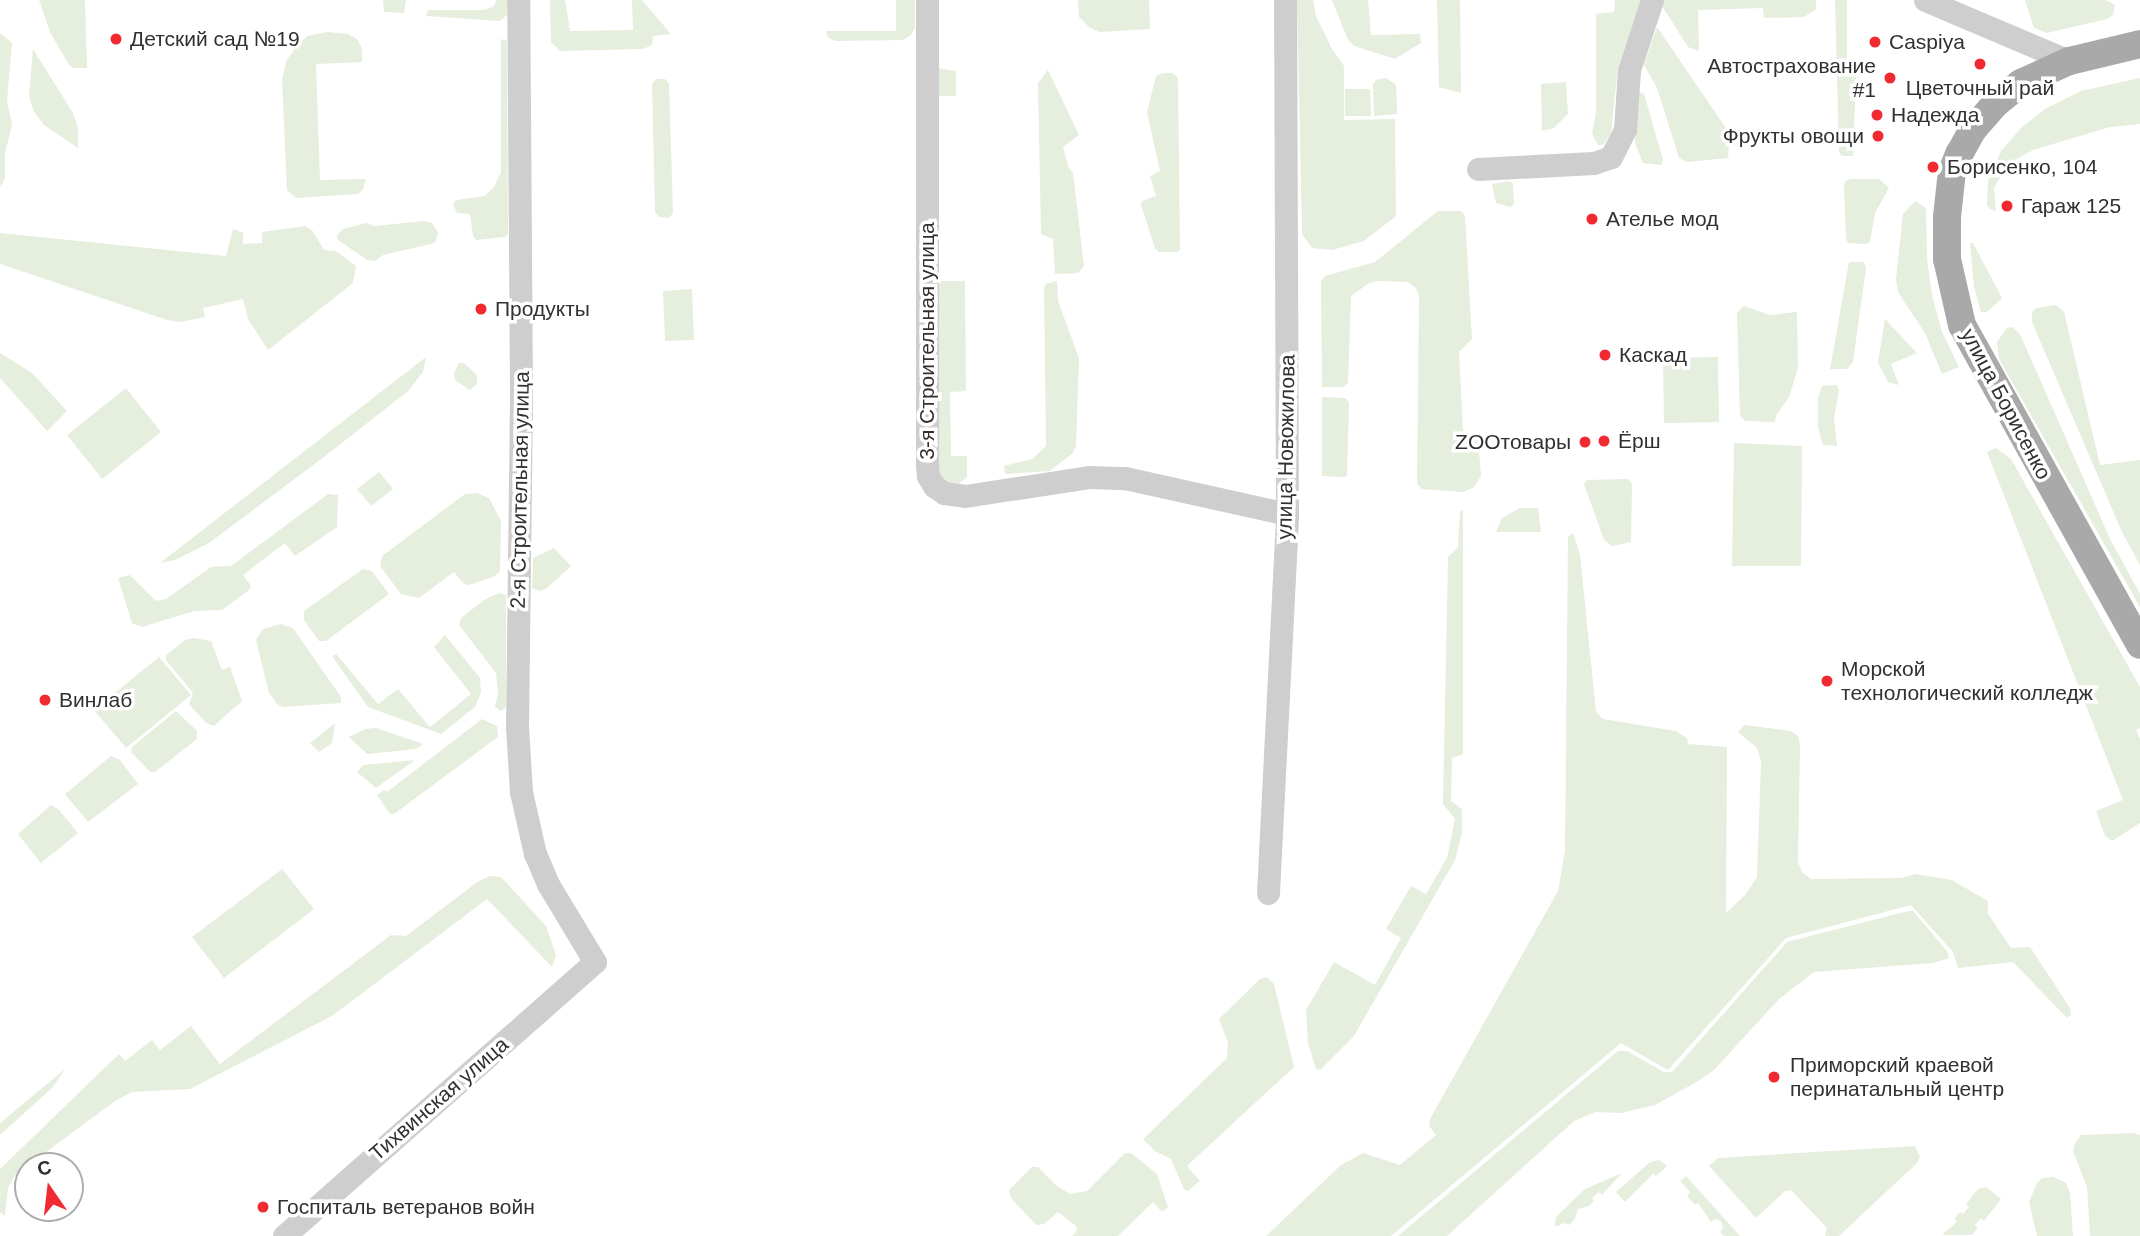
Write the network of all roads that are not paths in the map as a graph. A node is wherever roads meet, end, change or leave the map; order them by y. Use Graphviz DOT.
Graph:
graph roads {
  1 [pos="518,0"];
  2 [pos="927,0"];
  3 [pos="1285,0"];
  4 [pos="1652,0"];
  5 [pos="1925,0"];
  6 [pos="2140,44"];
  7 [pos="2069,61"];
  8 [pos="1478,169"];
  9 [pos="1287,514"];
  10 [pos="2140,645"];
  11 [pos="1268,893"];
  12 [pos="595,962"];
  13 [pos="284,1236"];
  1 -- 12 [label="street, 2-я Строительная улица"];
  2 -- 9 [label="street, 3-я Строительная улица"];
  3 -- 9 [label="street, улица Новожилова"];
  4 -- 8 [label="street"];
  5 -- 7 [label="street"];
  6 -- 7 [label="main road, улица Борисенко"];
  7 -- 10 [label="main road, улица Борисенко"];
  9 -- 11 [label="street, улица Новожилова"];
  12 -- 13 [label="street, Тихвинская улица"];
}
